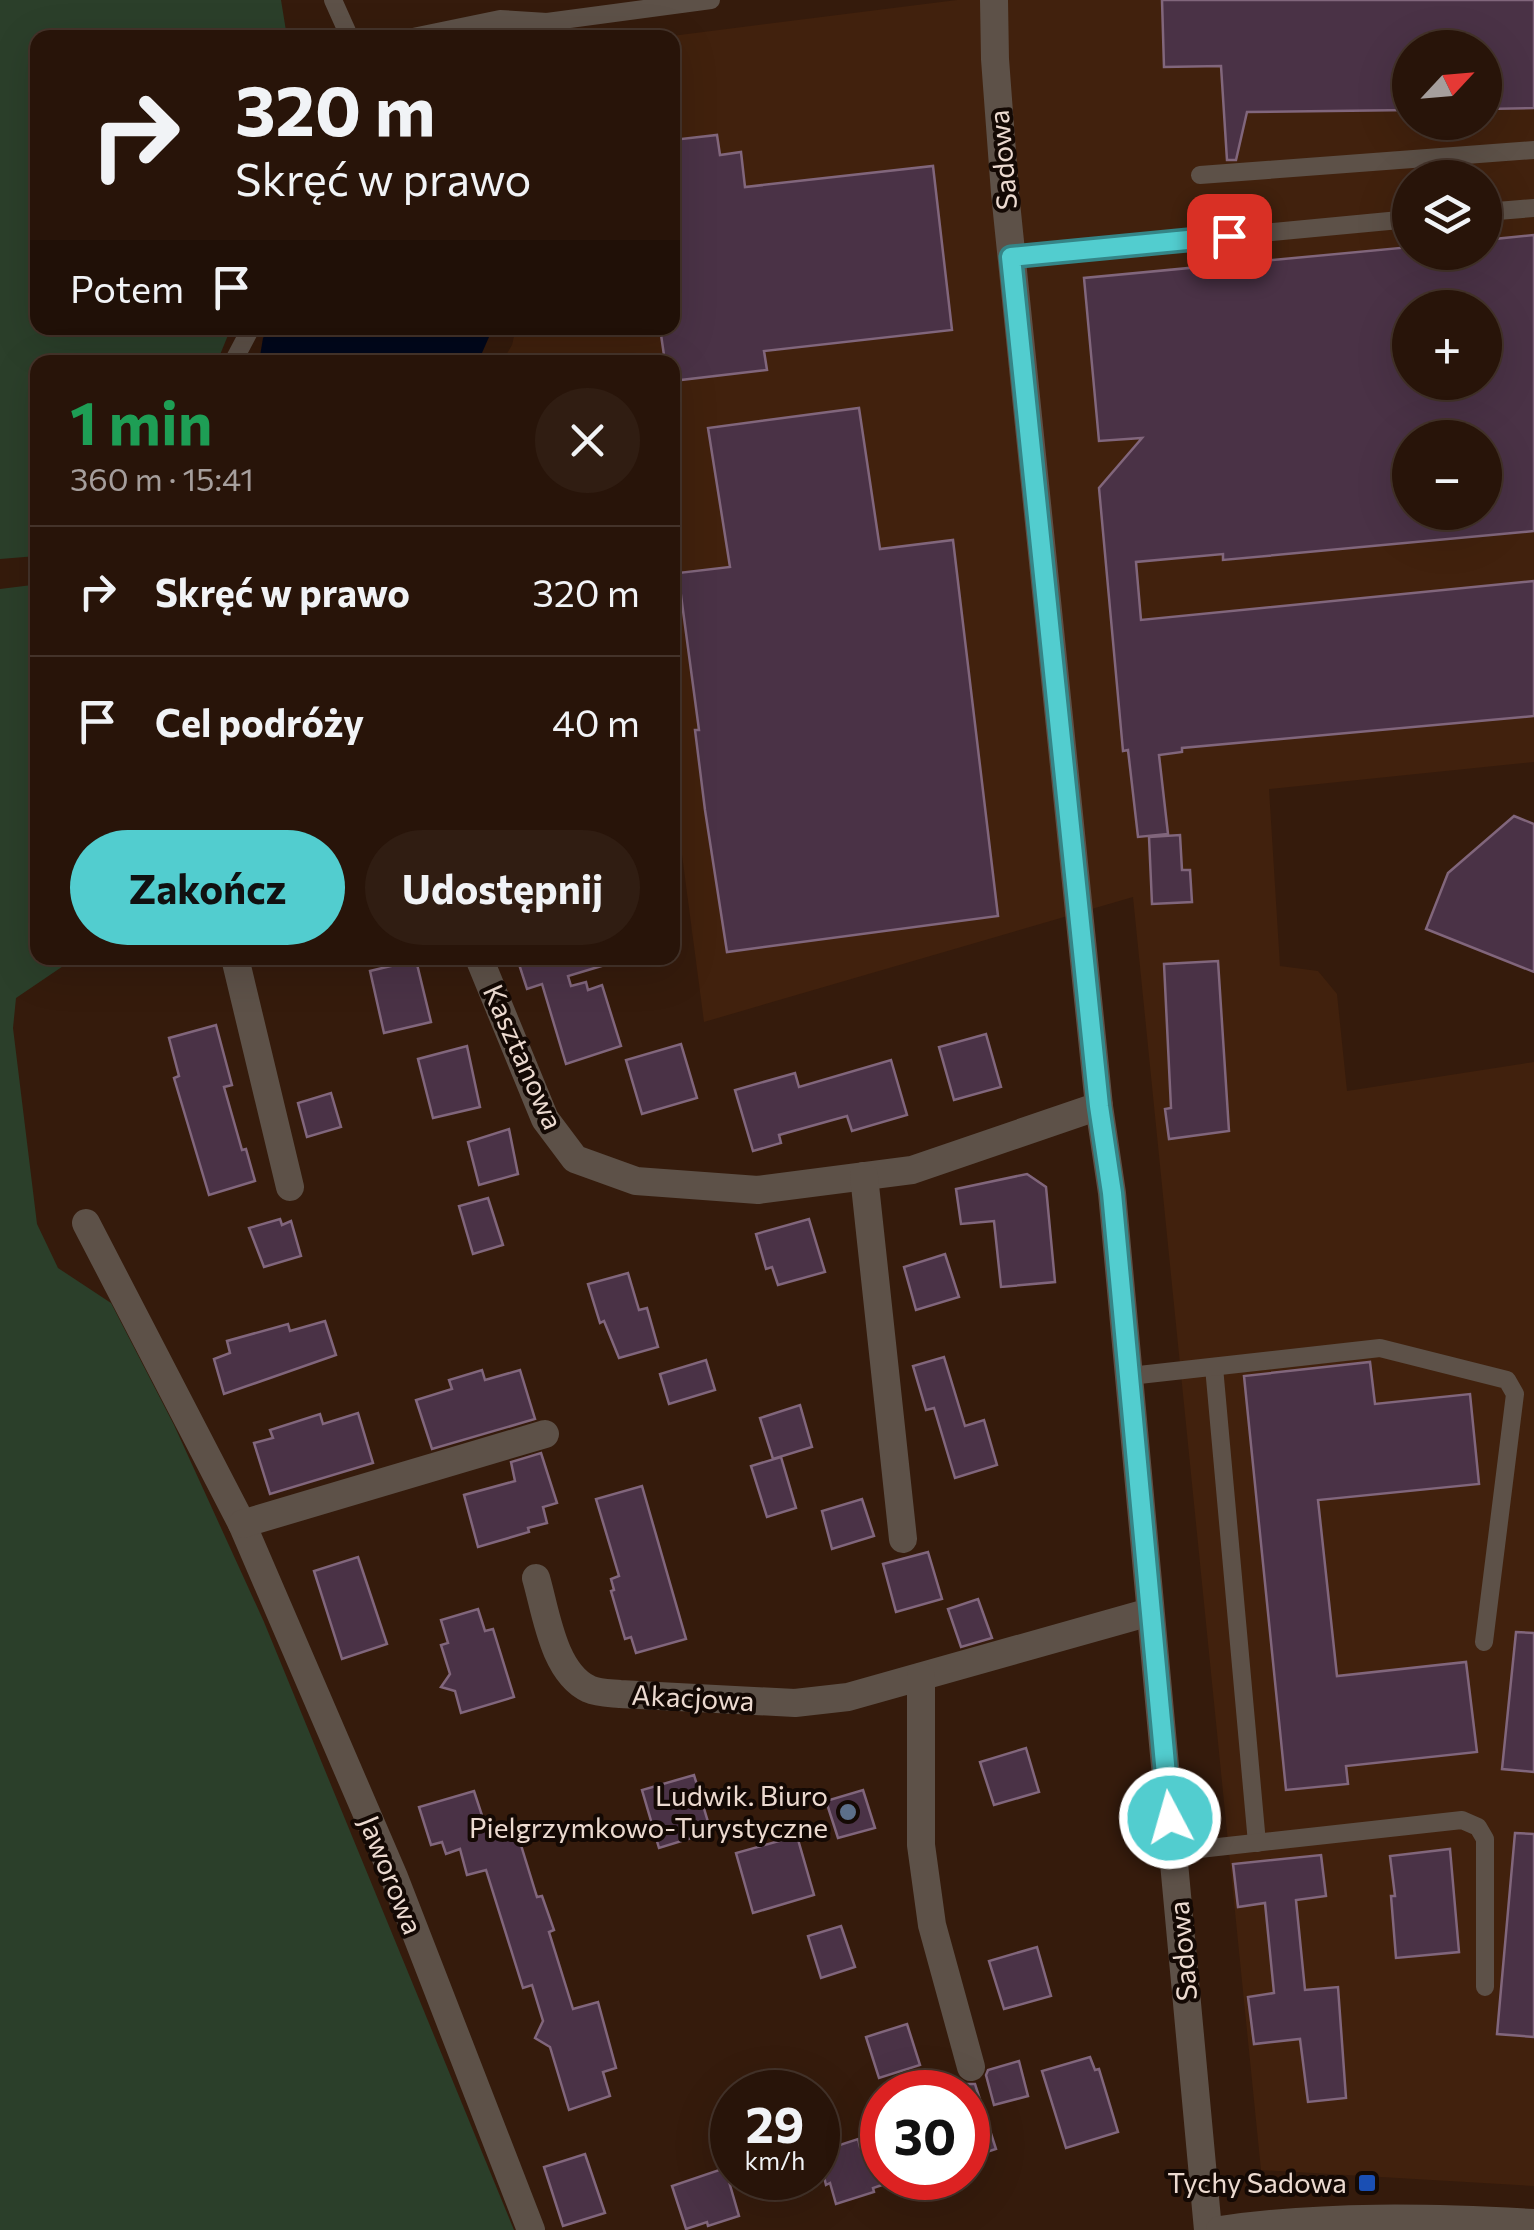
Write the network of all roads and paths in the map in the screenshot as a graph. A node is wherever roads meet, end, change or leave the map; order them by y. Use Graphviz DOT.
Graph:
graph roads {
  1 [pos="333,0"];
  2 [pos="711,0"];
  3 [pos="994,0"];
  4 [pos="346,30"];
  5 [pos="447,30"];
  6 [pos="1534,150"];
  7 [pos="1200,175"];
  8 [pos="1534,208"];
  9 [pos="1502,211"];
  10 [pos="1392,221"];
  11 [pos="1011,257"];
  12 [pos="239,965"];
  13 [pos="482,965"];
  14 [pos="1099,1106"];
  15 [pos="864,1176"];
  16 [pos="290,1186"];
  17 [pos="86,1223"];
  18 [pos="1214,1367"];
  19 [pos="1130,1376"];
  20 [pos="545,1434"];
  21 [pos="242,1524"];
  22 [pos="903,1538"];
  23 [pos="536,1578"];
  24 [pos="1150,1612"];
  25 [pos="1484,1642"];
  26 [pos="920,1677"];
  27 [pos="1257,1843"];
  28 [pos="1173,1852"];
  29 [pos="1486,1987"];
  30 [pos="971,2067"];
  31 [pos="1534,2223"];
  32 [pos="531,2230"];
  33 [pos="1208,2230"];
  34 [pos="1220,2230"];
  1 -- 4 [label="lane"];
  2 -- 5 [label="lane"];
  3 -- 11 [label="street, Sadowa"];
  6 -- 7 [label="lane"];
  8 -- 9 [label="lane"];
  10 -- 11 [label="lane"];
  11 -- 14 [label="street, Sadowa"];
  12 -- 16 [label="street"];
  13 -- 15 [label="street, Kasztanowa"];
  14 -- 15 [label="street, Kasztanowa"];
  14 -- 19 [label="street, Sadowa"];
  15 -- 22 [label="street"];
  17 -- 21 [label="street, Jaworowa"];
  18 -- 19 [label="lane"];
  18 -- 25 [label="lane"];
  18 -- 27 [label="lane"];
  19 -- 24 [label="street, Sadowa"];
  20 -- 21 [label="street"];
  21 -- 32 [label="street, Jaworowa"];
  23 -- 26 [label="street, Akacjowa"];
  24 -- 26 [label="street, Akacjowa"];
  24 -- 28 [label="street, Sadowa"];
  26 -- 30 [label="street"];
  27 -- 28 [label="lane"];
  27 -- 29 [label="lane"];
  28 -- 33 [label="street, Sadowa"];
  31 -- 34 [label="street"];
}
